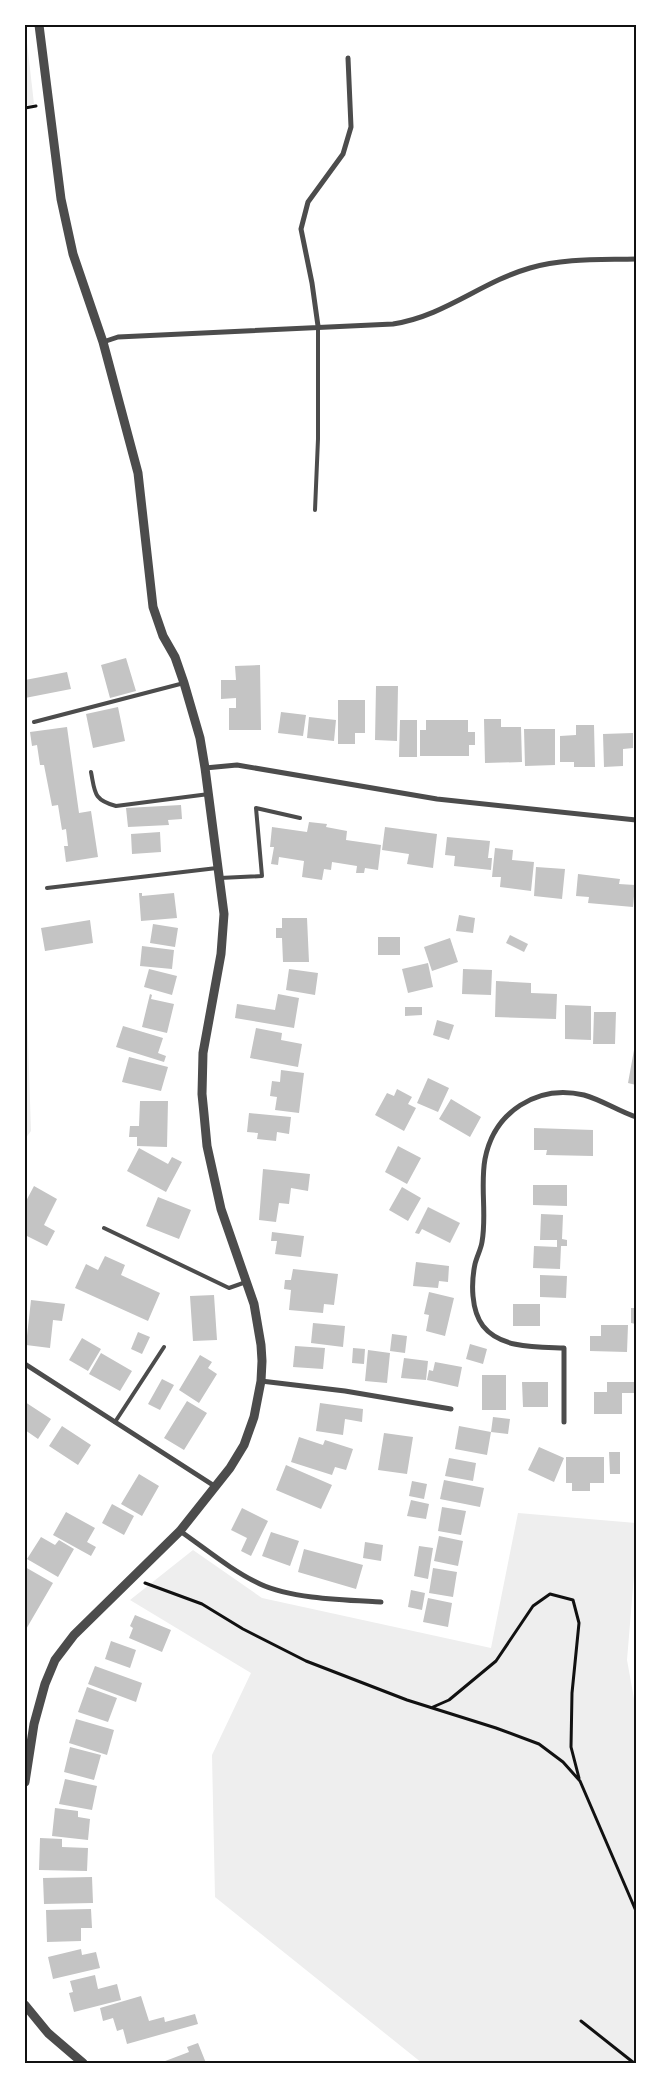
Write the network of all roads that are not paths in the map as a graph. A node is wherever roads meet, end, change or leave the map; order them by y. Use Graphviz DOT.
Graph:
graph roads {
  1 [pos="39,25"];
  2 [pos="348,58"];
  3 [pos="636,259"];
  4 [pos="318,326"];
  5 [pos="103,342"];
  6 [pos="315,510"];
  7 [pos="184,683"];
  8 [pos="34,722"];
  9 [pos="205,768"];
  10 [pos="91,772"];
  11 [pos="208,794"];
  12 [pos="300,818"];
  13 [pos="636,820"];
  14 [pos="219,868"];
  15 [pos="220,878"];
  16 [pos="47,888"];
  17 [pos="636,1117"];
  18 [pos="104,1228"];
  19 [pos="246,1282"];
  20 [pos="164,1347"];
  21 [pos="25,1364"];
  22 [pos="261,1381"];
  23 [pos="451,1409"];
  24 [pos="115,1422"];
  25 [pos="564,1422"];
  26 [pos="216,1488"];
  27 [pos="180,1531"];
  28 [pos="381,1602"];
  29 [pos="25,1782"];
  30 [pos="25,2005"];
  31 [pos="83,2063"];
  1 -- 5 [label="street"];
  2 -- 4 [label="street"];
  3 -- 4 [label="street"];
  4 -- 5 [label="street"];
  4 -- 6 [label="lane"];
  5 -- 7 [label="street"];
  7 -- 8 [label="lane"];
  7 -- 9 [label="street"];
  9 -- 11 [label="street"];
  9 -- 13 [label="street"];
  10 -- 11 [label="lane"];
  11 -- 14 [label="street"];
  12 -- 15 [label="lane"];
  14 -- 15 [label="street"];
  14 -- 16 [label="lane"];
  15 -- 19 [label="street"];
  17 -- 25 [label="street"];
  18 -- 19 [label="lane"];
  19 -- 22 [label="street"];
  20 -- 24 [label="lane"];
  21 -- 24 [label="street"];
  22 -- 23 [label="street"];
  22 -- 26 [label="street"];
  24 -- 26 [label="street"];
  26 -- 27 [label="street"];
  27 -- 28 [label="street"];
  27 -- 29 [label="street"];
  30 -- 31 [label="street"];
}
